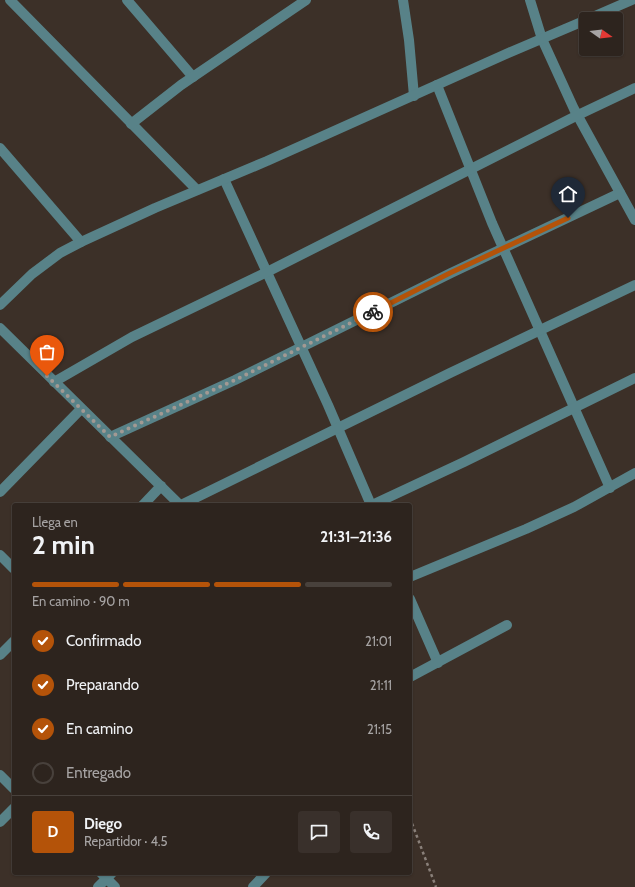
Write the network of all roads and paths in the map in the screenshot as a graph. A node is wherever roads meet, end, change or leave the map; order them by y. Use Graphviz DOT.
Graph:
graph roads {
  1 [pos="10,0"];
  2 [pos="128,0"];
  3 [pos="306,0"];
  4 [pos="403,0"];
  5 [pos="530,0"];
  6 [pos="632,0"];
  7 [pos="604,12"];
  8 [pos="579,23"];
  9 [pos="542,39"];
  10 [pos="193,77"];
  11 [pos="437,85"];
  12 [pos="635,88"];
  13 [pos="414,96"];
  14 [pos="578,115"];
  15 [pos="131,124"];
  16 [pos="0,148"];
  17 [pos="471,169"];
  18 [pos="224,179"];
  19 [pos="197,190"];
  20 [pos="620,193"];
  21 [pos="635,220"];
  22 [pos="81,242"];
  23 [pos="504,248"];
  24 [pos="267,272"];
  25 [pos="635,285"];
  26 [pos="0,305"];
  27 [pos="0,328"];
  28 [pos="540,330"];
  29 [pos="302,347"];
  30 [pos="635,378"];
  31 [pos="54,382"];
  32 [pos="575,407"];
  33 [pos="81,409"];
  34 [pos="338,428"];
  35 [pos="110,437"];
  36 [pos="635,473"];
  37 [pos="161,486"];
  38 [pos="610,488"];
  39 [pos="0,492"];
  40 [pos="145,503"];
  41 [pos="178,503"];
  42 [pos="184,503"];
  43 [pos="370,503"];
  44 [pos="375,503"];
  45 [pos="0,555"];
  46 [pos="12,567"];
  47 [pos="412,576"];
  48 [pos="412,604"];
  49 [pos="508,625"];
  50 [pos="12,643"];
  51 [pos="0,656"];
  52 [pos="438,663"];
  53 [pos="412,677"];
  54 [pos="0,775"];
  55 [pos="12,787"];
  56 [pos="12,810"];
  57 [pos="0,822"];
  58 [pos="412,823"];
  59 [pos="106,875"];
  60 [pos="264,875"];
  61 [pos="98,887"];
  62 [pos="116,887"];
  63 [pos="253,887"];
  64 [pos="436,887"];
  1 -- 15 [label="street"];
  2 -- 10 [label="street"];
  3 -- 10 [label="street"];
  4 -- 13 [label="street"];
  5 -- 9 [label="street"];
  6 -- 7 [label="street"];
  8 -- 9 [label="street"];
  9 -- 11 [label="street"];
  9 -- 14 [label="street"];
  10 -- 15 [label="street"];
  11 -- 13 [label="street"];
  11 -- 17 [label="street"];
  12 -- 14 [label="street"];
  13 -- 18 [label="street"];
  14 -- 17 [label="street"];
  14 -- 20 [label="street"];
  15 -- 19 [label="street"];
  16 -- 22 [label="street"];
  17 -- 23 [label="street"];
  17 -- 24 [label="street"];
  18 -- 19 [label="street"];
  18 -- 24 [label="street"];
  19 -- 22 [label="street"];
  20 -- 21 [label="street"];
  20 -- 23 [label="street"];
  22 -- 26 [label="street"];
  23 -- 28 [label="street"];
  23 -- 29 [label="street"];
  24 -- 29 [label="street"];
  24 -- 31 [label="street"];
  25 -- 28 [label="street"];
  27 -- 31 [label="street"];
  28 -- 32 [label="street"];
  28 -- 34 [label="street"];
  29 -- 34 [label="street"];
  29 -- 35 [label="street"];
  30 -- 32 [label="street"];
  31 -- 33 [label="street"];
  32 -- 38 [label="street"];
  32 -- 44 [label="street"];
  33 -- 35 [label="street"];
  33 -- 39 [label="street"];
  34 -- 42 [label="street"];
  34 -- 43 [label="street"];
  35 -- 37 [label="street"];
  36 -- 38 [label="street"];
  37 -- 40 [label="street"];
  37 -- 41 [label="street"];
  38 -- 47 [label="street"];
  45 -- 46 [label="street"];
  48 -- 52 [label="street"];
  49 -- 52 [label="street"];
  50 -- 51 [label="street"];
  52 -- 53 [label="street"];
  54 -- 55 [label="street"];
  56 -- 57 [label="street"];
  58 -- 64 [label="path"];
  59 -- 61 [label="street"];
  59 -- 62 [label="street"];
  60 -- 63 [label="street"];
}
